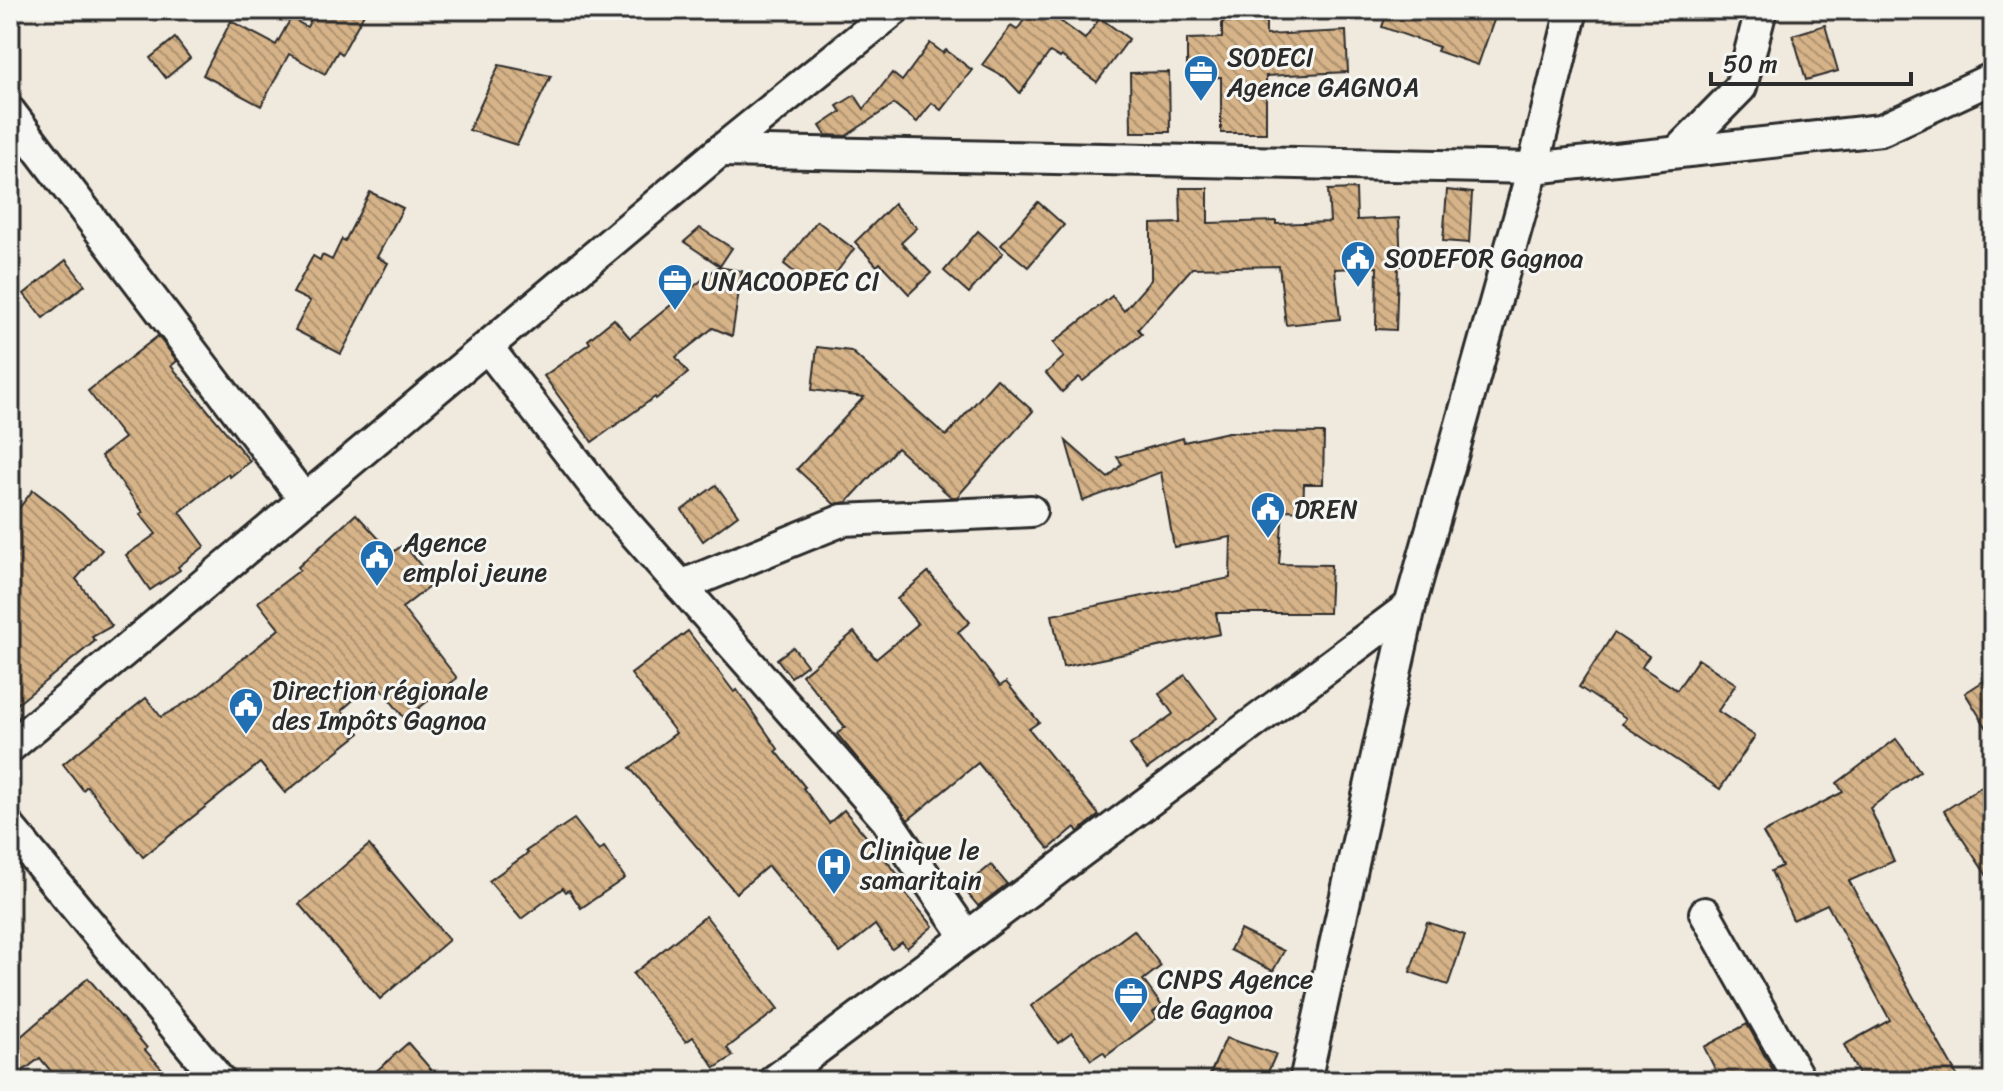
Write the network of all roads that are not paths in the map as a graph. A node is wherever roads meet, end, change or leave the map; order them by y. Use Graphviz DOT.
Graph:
graph roads {
  1 [pos="894,10"];
  2 [pos="1572,10"];
  3 [pos="1761,10"];
  4 [pos="1993,78"];
  5 [pos="10,112"];
  6 [pos="720,151"];
  7 [pos="1677,152"];
  8 [pos="1533,168"];
  9 [pos="488,348"];
  10 [pos="304,499"];
  11 [pos="1031,511"];
  12 [pos="681,586"];
  13 [pos="1410,606"];
  14 [pos="10,747"];
  15 [pos="10,828"];
  16 [pos="1705,913"];
  17 [pos="967,937"];
  18 [pos="220,1081"];
  19 [pos="774,1081"];
  20 [pos="1305,1081"];
  21 [pos="1800,1081"];
  1 -- 6 [label="street"];
  2 -- 8 [label="street"];
  3 -- 7 [label="street"];
  4 -- 7 [label="street"];
  5 -- 10 [label="street"];
  6 -- 8 [label="street"];
  6 -- 9 [label="street"];
  7 -- 8 [label="street"];
  8 -- 13 [label="street"];
  9 -- 10 [label="street"];
  9 -- 12 [label="street"];
  10 -- 14 [label="street"];
  11 -- 12 [label="street"];
  12 -- 17 [label="street"];
  13 -- 17 [label="street"];
  13 -- 20 [label="street"];
  15 -- 18 [label="street"];
  16 -- 21 [label="street"];
  17 -- 19 [label="street"];
}
